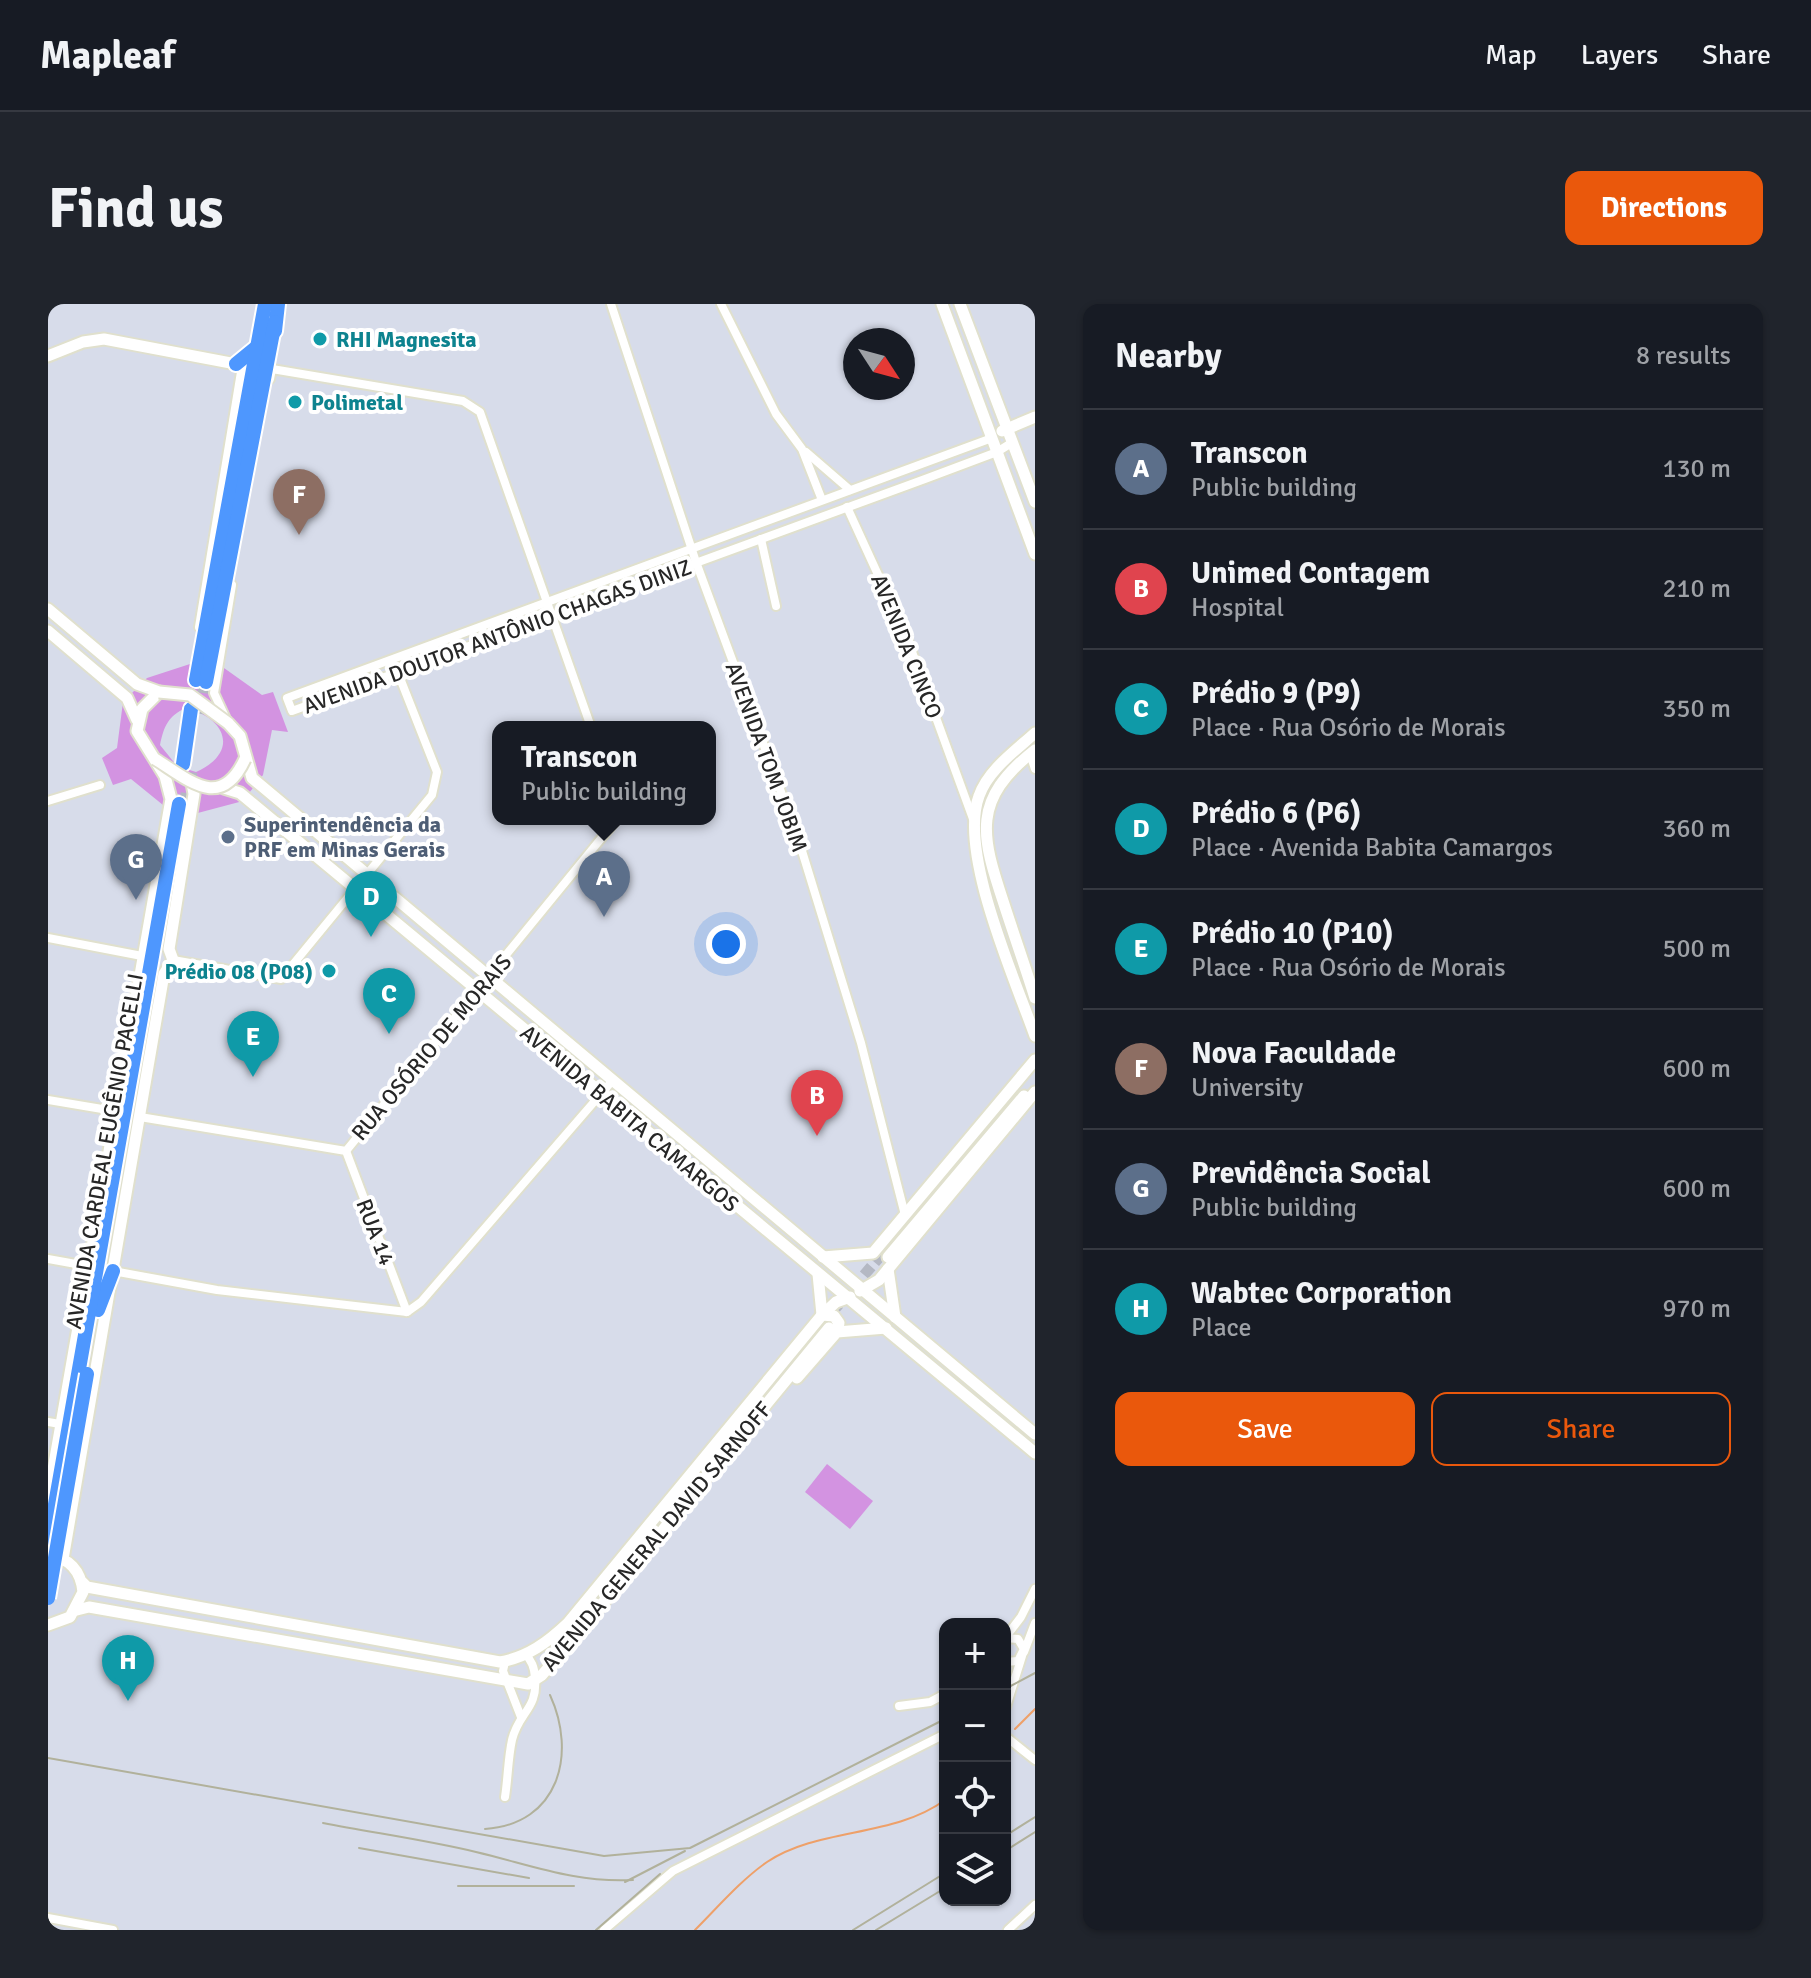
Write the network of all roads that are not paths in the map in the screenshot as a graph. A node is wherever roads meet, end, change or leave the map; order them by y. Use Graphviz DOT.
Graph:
graph roads {
  1 [pos="265,304"];
  2 [pos="278,304"];
  3 [pos="611,304"];
  4 [pos="721,304"];
  5 [pos="942,304"];
  6 [pos="960,304"];
  7 [pos="275,322"];
  8 [pos="258,346"];
  9 [pos="980,351"];
  10 [pos="48,356"];
  11 [pos="962,358"];
  12 [pos="236,364"];
  13 [pos="272,369"];
  14 [pos="1035,417"];
  15 [pos="1008,427"];
  16 [pos="992,438"];
  17 [pos="1013,442"];
  18 [pos="802,449"];
  19 [pos="997,452"];
  20 [pos="850,490"];
  21 [pos="822,500"];
  22 [pos="1035,502"];
  23 [pos="847,507"];
  24 [pos="761,539"];
  25 [pos="692,548"];
  26 [pos="1035,554"];
  27 [pos="696,562"];
  28 [pos="547,602"];
  29 [pos="776,606"];
  30 [pos="48,609"];
  31 [pos="552,617"];
  32 [pos="48,631"];
  33 [pos="393,659"];
  34 [pos="397,671"];
  35 [pos="159,692"];
  36 [pos="194,706"];
  37 [pos="137,720"];
  38 [pos="589,721"];
  39 [pos="228,723"];
  40 [pos="1035,733"];
  41 [pos="1032,752"];
  42 [pos="155,759"];
  43 [pos="245,759"];
  44 [pos="187,765"];
  45 [pos="1035,769"];
  46 [pos="192,783"];
  47 [pos="100,785"];
  48 [pos="224,788"];
  49 [pos="963,788"];
  50 [pos="979,794"];
  51 [pos="48,801"];
  52 [pos="973,819"];
  53 [pos="612,825"];
  54 [pos="367,875"];
  55 [pos="356,888"];
  56 [pos="48,938"];
  57 [pos="142,956"];
  58 [pos="173,960"];
  59 [pos="489,978"];
  60 [pos="478,991"];
  61 [pos="1035,998"];
  62 [pos="1035,1036"];
  63 [pos="1035,1060"];
  64 [pos="1035,1068"];
  65 [pos="613,1080"];
  66 [pos="1035,1084"];
  67 [pos="1035,1092"];
  68 [pos="600,1093"];
  69 [pos="48,1100"];
  70 [pos="114,1111"];
  71 [pos="140,1117"];
  72 [pos="346,1151"];
  73 [pos="905,1215"];
  74 [pos="102,1241"];
  75 [pos="823,1257"];
  76 [pos="883,1258"];
  77 [pos="48,1259"];
  78 [pos="87,1266"];
  79 [pos="113,1271"];
  80 [pos="818,1274"];
  81 [pos="867,1293"];
  82 [pos="843,1294"];
  83 [pos="98,1310"];
  84 [pos="407,1312"];
  85 [pos="895,1317"];
  86 [pos="78,1318"];
  87 [pos="827,1325"];
  88 [pos="886,1328"];
  89 [pos="963,1373"];
  90 [pos="83,1374"];
  91 [pos="952,1383"];
  92 [pos="54,1423"];
  93 [pos="1035,1434"];
  94 [pos="1035,1453"];
  95 [pos="48,1498"];
  96 [pos="48,1544"];
  97 [pos="48,1556"];
  98 [pos="63,1559"];
  99 [pos="82,1582"];
  100 [pos="1035,1589"];
  101 [pos="48,1598"];
  102 [pos="77,1610"];
  103 [pos="222,1611"];
  104 [pos="240,1614"];
  105 [pos="1035,1623"];
  106 [pos="50,1625"];
  107 [pos="221,1630"];
  108 [pos="1011,1630"];
  109 [pos="236,1633"];
  110 [pos="1011,1638"];
  111 [pos="48,1639"];
  112 [pos="400,1643"];
  113 [pos="525,1654"];
  114 [pos="1023,1654"];
  115 [pos="1011,1661"];
  116 [pos="398,1662"];
  117 [pos="505,1662"];
  118 [pos="1011,1670"];
  119 [pos="1016,1678"];
  120 [pos="535,1681"];
  121 [pos="509,1683"];
  122 [pos="1011,1690"];
  123 [pos="939,1697"];
  124 [pos="899,1706"];
  125 [pos="521,1717"];
  126 [pos="939,1737"];
  127 [pos="1011,1741"];
  128 [pos="1035,1760"];
  129 [pos="505,1797"];
  130 [pos="1035,1905"];
  131 [pos="48,1918"];
  132 [pos="113,1930"];
  133 [pos="604,1930"];
  134 [pos="1008,1930"];
  1 -- 8 [label="highway"];
  2 -- 7 [label="highway"];
  3 -- 25 [label="street, AVENIDA TOM JOBIM"];
  4 -- 18 [label="street"];
  5 -- 11 [label="main road"];
  6 -- 9 [label="main road"];
  7 -- 8 [label="highway"];
  7 -- 13 [label="highway"];
  8 -- 12 [label="highway"];
  9 -- 11 [label="main road"];
  9 -- 15 [label="main road"];
  10 -- 12 [label="main road"];
  11 -- 16 [label="main road"];
  12 -- 36 [label="street"];
  13 -- 28 [label="street"];
  13 -- 39 [label="street"];
  14 -- 15 [label="main road"];
  15 -- 16 [label="main road"];
  15 -- 17 [label="main road"];
  16 -- 19 [label="main road"];
  16 -- 20 [label="street, AVENIDA DOUTOR ANTÔNIO CHAGAS DINIZ"];
  17 -- 19 [label="street, AVENIDA DOUTOR ANTÔNIO CHAGAS DINIZ"];
  17 -- 22 [label="main road"];
  18 -- 20 [label="street"];
  18 -- 21 [label="street"];
  19 -- 23 [label="street, AVENIDA DOUTOR ANTÔNIO CHAGAS DINIZ"];
  19 -- 26 [label="main road"];
  20 -- 21 [label="street, AVENIDA DOUTOR ANTÔNIO CHAGAS DINIZ"];
  21 -- 25 [label="street, AVENIDA DOUTOR ANTÔNIO CHAGAS DINIZ"];
  23 -- 24 [label="street, AVENIDA DOUTOR ANTÔNIO CHAGAS DINIZ"];
  23 -- 49 [label="street, AVENIDA CINCO"];
  24 -- 27 [label="street, AVENIDA DOUTOR ANTÔNIO CHAGAS DINIZ"];
  24 -- 29 [label="street"];
  25 -- 27 [label="street, AVENIDA TOM JOBIM"];
  25 -- 28 [label="street, AVENIDA DOUTOR ANTÔNIO CHAGAS DINIZ"];
  27 -- 31 [label="street, AVENIDA DOUTOR ANTÔNIO CHAGAS DINIZ"];
  27 -- 73 [label="street, AVENIDA TOM JOBIM"];
  28 -- 31 [label="street"];
  28 -- 33 [label="street, AVENIDA DOUTOR ANTÔNIO CHAGAS DINIZ"];
  30 -- 35 [label="main road"];
  31 -- 34 [label="street, AVENIDA DOUTOR ANTÔNIO CHAGAS DINIZ"];
  31 -- 38 [label="street"];
  32 -- 37 [label="main road"];
  33 -- 34 [label="street"];
  33 -- 34 [label="street, AVENIDA DOUTOR ANTÔNIO CHAGAS DINIZ"];
  34 -- 54 [label="street"];
  35 -- 36 [label="main road, bridge"];
  35 -- 37 [label="main road"];
  36 -- 39 [label="main road, bridge"];
  36 -- 44 [label="highway"];
  37 -- 42 [label="main road"];
  39 -- 43 [label="main road"];
  40 -- 50 [label="main road"];
  41 -- 45 [label="street"];
  41 -- 61 [label="main road"];
  42 -- 46 [label="main road, bridge"];
  42 -- 57 [label="main road, AVENIDA CARDEAL EUGÊNIO PACELLI"];
  43 -- 48 [label="main road, bridge"];
  43 -- 54 [label="main road, AVENIDA BABITA CAMARGOS"];
  46 -- 48 [label="main road, bridge"];
  46 -- 58 [label="main road, AVENIDA CARDEAL EUGÊNIO PACELLI"];
  47 -- 51 [label="street"];
  48 -- 55 [label="main road, AVENIDA BABITA CAMARGOS"];
  49 -- 50 [label="street"];
  49 -- 52 [label="street, AVENIDA CINCO"];
  50 -- 52 [label="main road"];
  52 -- 62 [label="main road"];
  53 -- 59 [label="street, RUA OSÓRIO DE MORAIS"];
  54 -- 55 [label="street"];
  54 -- 59 [label="main road, AVENIDA BABITA CAMARGOS"];
  55 -- 58 [label="street"];
  55 -- 60 [label="main road, AVENIDA BABITA CAMARGOS"];
  56 -- 57 [label="street"];
  57 -- 70 [label="main road, AVENIDA CARDEAL EUGÊNIO PACELLI"];
  58 -- 71 [label="main road, AVENIDA CARDEAL EUGÊNIO PACELLI"];
  59 -- 60 [label="street, RUA OSÓRIO DE MORAIS"];
  59 -- 65 [label="main road, AVENIDA BABITA CAMARGOS"];
  60 -- 68 [label="main road, AVENIDA BABITA CAMARGOS"];
  60 -- 72 [label="street, RUA OSÓRIO DE MORAIS"];
  63 -- 73 [label="main road"];
  64 -- 76 [label="main road"];
  65 -- 68 [label="street"];
  65 -- 75 [label="main road, AVENIDA BABITA CAMARGOS"];
  66 -- 76 [label="main road"];
  67 -- 76 [label="main road"];
  68 -- 80 [label="main road, AVENIDA BABITA CAMARGOS"];
  68 -- 84 [label="street"];
  69 -- 70 [label="street"];
  70 -- 78 [label="main road, AVENIDA CARDEAL EUGÊNIO PACELLI"];
  71 -- 72 [label="street, RUA OSÓRIO DE MORAIS"];
  71 -- 79 [label="main road, AVENIDA CARDEAL EUGÊNIO PACELLI"];
  72 -- 84 [label="street, RUA 14"];
  73 -- 76 [label="main road"];
  74 -- 83 [label="highway, AVENIDA CARDEAL EUGÊNIO PACELLI"];
  74 -- 86 [label="highway"];
  74 -- 90 [label="highway, AVENIDA CARDEAL EUGÊNIO PACELLI"];
  75 -- 76 [label="main road"];
  75 -- 81 [label="main road, AVENIDA BABITA CAMARGOS"];
  76 -- 81 [label="main road"];
  76 -- 85 [label="main road"];
  77 -- 78 [label="street"];
  78 -- 86 [label="main road, AVENIDA CARDEAL EUGÊNIO PACELLI"];
  79 -- 83 [label="highway"];
  79 -- 84 [label="street"];
  79 -- 98 [label="main road, AVENIDA CARDEAL EUGÊNIO PACELLI"];
  80 -- 82 [label="main road, AVENIDA BABITA CAMARGOS"];
  80 -- 87 [label="main road"];
  81 -- 82 [label="main road"];
  81 -- 85 [label="main road, AVENIDA BABITA CAMARGOS"];
  82 -- 87 [label="main road"];
  82 -- 88 [label="main road, AVENIDA BABITA CAMARGOS"];
  83 -- 90 [label="highway, AVENIDA CARDEAL EUGÊNIO PACELLI"];
  85 -- 89 [label="main road, AVENIDA BABITA CAMARGOS"];
  86 -- 92 [label="main road, AVENIDA CARDEAL EUGÊNIO PACELLI"];
  87 -- 88 [label="main road"];
  87 -- 113 [label="main road, AVENIDA GENERAL DAVID SARNOFF"];
  87 -- 120 [label="main road, AVENIDA GENERAL DAVID SARNOFF"];
  88 -- 91 [label="main road, AVENIDA BABITA CAMARGOS"];
  89 -- 91 [label="main road"];
  89 -- 93 [label="main road, AVENIDA BABITA CAMARGOS"];
  90 -- 96 [label="highway, AVENIDA CARDEAL EUGÊNIO PACELLI"];
  90 -- 101 [label="highway, AVENIDA CARDEAL EUGÊNIO PACELLI, bridge"];
  91 -- 94 [label="main road, AVENIDA BABITA CAMARGOS"];
  92 -- 95 [label="main road, AVENIDA CARDEAL EUGÊNIO PACELLI"];
  97 -- 98 [label="main road"];
  98 -- 99 [label="main road"];
  99 -- 102 [label="main road"];
  99 -- 103 [label="main road, AVENIDA GENERAL DAVID SARNOFF"];
  100 -- 108 [label="street"];
  102 -- 106 [label="main road"];
  102 -- 107 [label="main road, AVENIDA GENERAL DAVID SARNOFF"];
  103 -- 104 [label="main road, AVENIDA GENERAL DAVID SARNOFF"];
  103 -- 107 [label="main road"];
  104 -- 109 [label="main road"];
  104 -- 112 [label="main road, AVENIDA GENERAL DAVID SARNOFF"];
  105 -- 114 [label="street"];
  106 -- 111 [label="main road"];
  107 -- 109 [label="main road, AVENIDA GENERAL DAVID SARNOFF"];
  109 -- 116 [label="main road, AVENIDA GENERAL DAVID SARNOFF"];
  110 -- 114 [label="street"];
  112 -- 116 [label="main road"];
  112 -- 117 [label="main road, AVENIDA GENERAL DAVID SARNOFF"];
  113 -- 117 [label="main road, AVENIDA GENERAL DAVID SARNOFF"];
  113 -- 120 [label="street"];
  114 -- 115 [label="street"];
  114 -- 119 [label="street"];
  116 -- 121 [label="main road, AVENIDA GENERAL DAVID SARNOFF"];
  117 -- 121 [label="street"];
  118 -- 119 [label="street"];
  119 -- 122 [label="street"];
  120 -- 121 [label="main road, AVENIDA GENERAL DAVID SARNOFF"];
  120 -- 125 [label="street"];
  121 -- 125 [label="street"];
  123 -- 124 [label="street"];
  125 -- 129 [label="street"];
  126 -- 133 [label="street"];
  127 -- 128 [label="street"];
  130 -- 134 [label="street"];
  131 -- 132 [label="street"];
}
